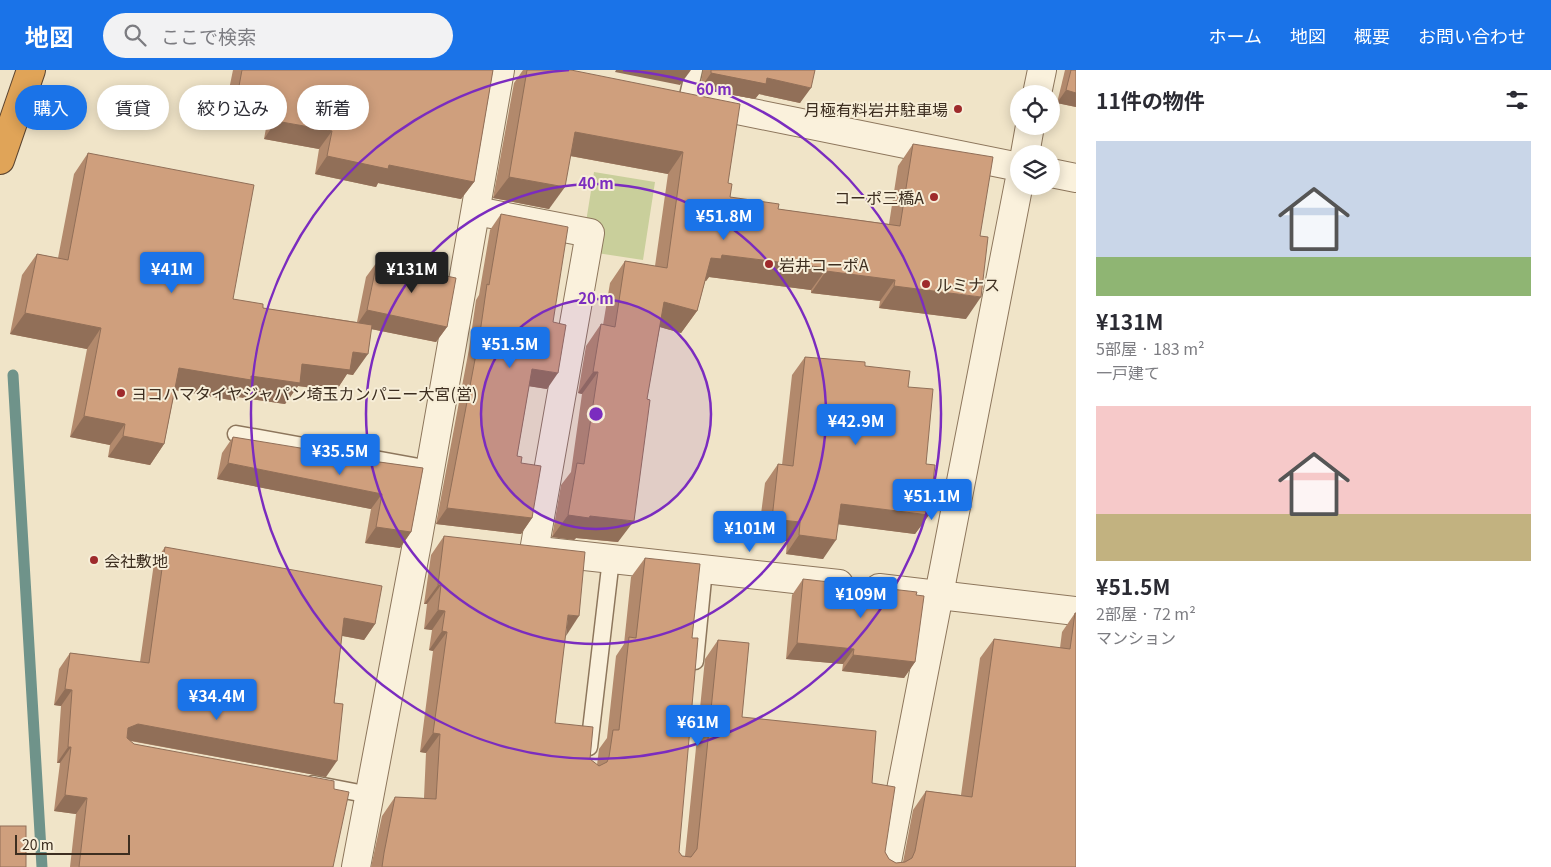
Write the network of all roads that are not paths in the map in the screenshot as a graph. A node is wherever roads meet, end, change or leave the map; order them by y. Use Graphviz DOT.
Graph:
graph roads {
  1 [pos="31,70"];
  2 [pos="500,70"];
  3 [pos="694,70"];
  4 [pos="1042,70"];
  5 [pos="1039,85"];
  6 [pos="659,95"];
  7 [pos="688,100"];
  8 [pos="0,160"];
  9 [pos="1010,165"];
  10 [pos="1060,175"];
  11 [pos="1076,178"];
  12 [pos="1017,195"];
  13 [pos="476,211"];
  14 [pos="236,434"];
  15 [pos="430,469"];
  16 [pos="418,538"];
  17 [pos="447,541"];
  18 [pos="505,548"];
  19 [pos="534,551"];
  20 [pos="611,559"];
  21 [pos="704,569"];
  22 [pos="940,595"];
  23 [pos="1076,611"];
  24 [pos="693,678"];
  25 [pos="587,765"];
  26 [pos="301,782"];
  27 [pos="370,794"];
  28 [pos="356,867"];
  29 [pos="886,867"];
  1 -- 8 [label="highway"];
  2 -- 13 [label="street"];
  3 -- 7 [label="lane"];
  4 -- 5 [label="street"];
  6 -- 7 [label="street"];
  7 -- 9 [label="street"];
  10 -- 11 [label="street"];
  12 -- 22 [label="street"];
  13 -- 15 [label="street"];
  13 -- 19 [label="street"];
  14 -- 15 [label="lane"];
  15 -- 16 [label="street"];
  16 -- 17 [label="street"];
  16 -- 27 [label="street"];
  18 -- 19 [label="street"];
  19 -- 20 [label="street"];
  20 -- 21 [label="street"];
  20 -- 25 [label="lane"];
  21 -- 22 [label="street"];
  21 -- 24 [label="lane"];
  22 -- 23 [label="street"];
  22 -- 29 [label="street"];
  26 -- 27 [label="lane"];
  27 -- 28 [label="street"];
}
